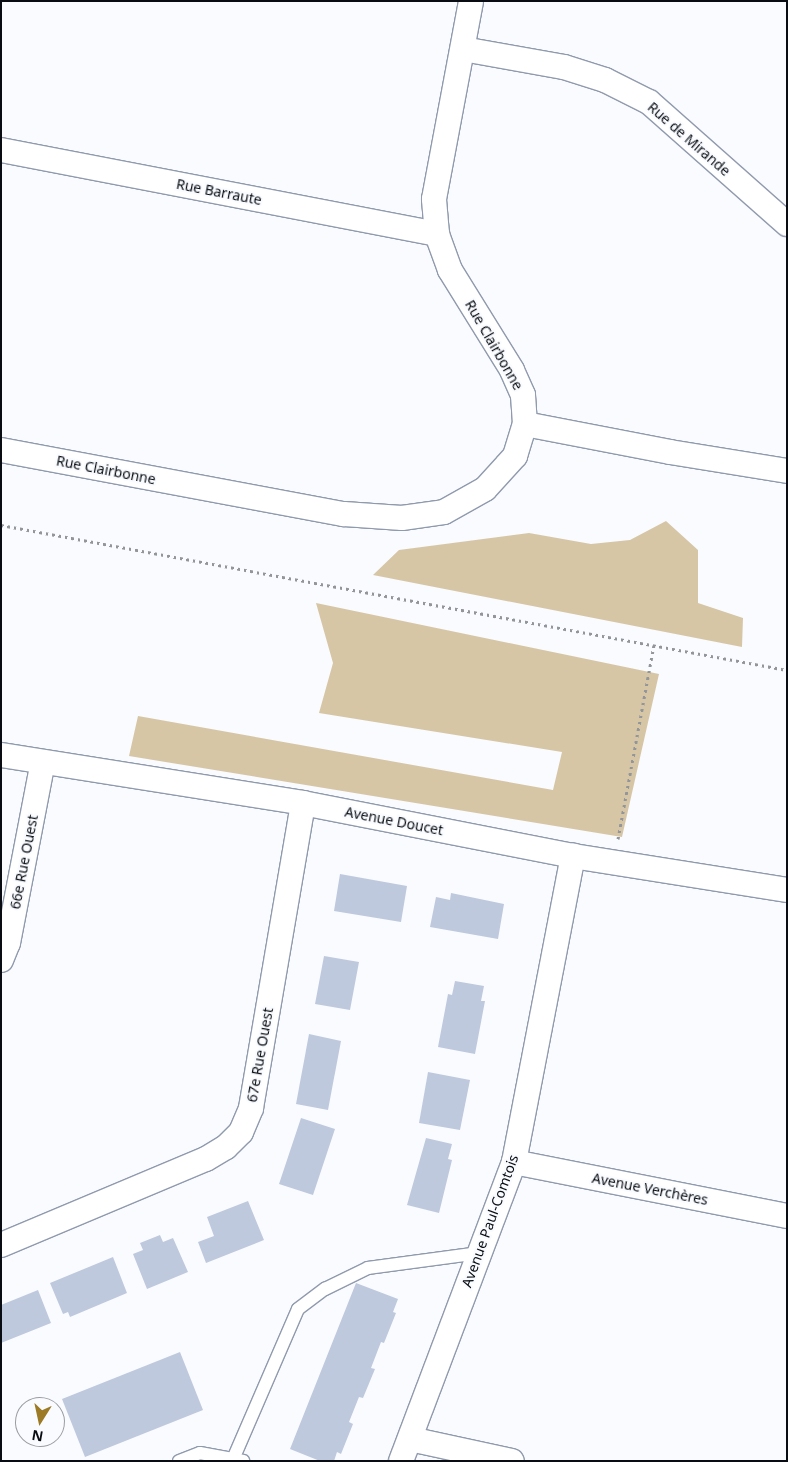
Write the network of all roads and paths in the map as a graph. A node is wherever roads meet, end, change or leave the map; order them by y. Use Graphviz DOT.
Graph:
graph roads {
  1 [pos="471,1"];
  2 [pos="463,49"];
  3 [pos="1,150"];
  4 [pos="787,224"];
  5 [pos="437,234"];
  6 [pos="525,424"];
  7 [pos="1,450"];
  8 [pos="787,470"];
  9 [pos="1,525"];
  10 [pos="654,645"];
  11 [pos="787,670"];
  12 [pos="1,755"];
  13 [pos="43,762"];
  14 [pos="303,804"];
  15 [pos="573,856"];
  16 [pos="614,862"];
  17 [pos="787,890"];
  18 [pos="1,960"];
  19 [pos="514,1162"];
  20 [pos="787,1216"];
  21 [pos="1,1245"];
  22 [pos="480,1254"];
  23 [pos="410,1439"];
  24 [pos="238,1459"];
  25 [pos="179,1461"];
  26 [pos="401,1461"];
  27 [pos="512,1461"];
  1 -- 2 [label="street, Rue Clairbonne"];
  2 -- 4 [label="street, Rue de Mirande"];
  2 -- 5 [label="street, Rue Clairbonne"];
  3 -- 5 [label="street, Rue Barraute"];
  5 -- 6 [label="street, Rue Clairbonne"];
  6 -- 7 [label="street, Rue Clairbonne"];
  6 -- 8 [label="street"];
  9 -- 10 [label="path"];
  10 -- 11 [label="path"];
  10 -- 16 [label="path"];
  12 -- 13 [label="street, Avenue Doucet"];
  13 -- 14 [label="street, Avenue Doucet"];
  13 -- 18 [label="street, 66e Rue Ouest"];
  14 -- 15 [label="street, Avenue Doucet"];
  14 -- 21 [label="street, 67e Rue Ouest"];
  15 -- 16 [label="street, Avenue Doucet"];
  15 -- 19 [label="street, Avenue Paul-Comtois"];
  16 -- 17 [label="street, Avenue Doucet"];
  19 -- 20 [label="street, Avenue Verchères"];
  19 -- 22 [label="street, Avenue Paul-Comtois"];
  22 -- 23 [label="street, Avenue Paul-Comtois"];
  22 -- 24 [label="lane"];
  23 -- 26 [label="street, Avenue Paul-Comtois"];
  23 -- 27 [label="street"];
  24 -- 25 [label="lane"];
}
